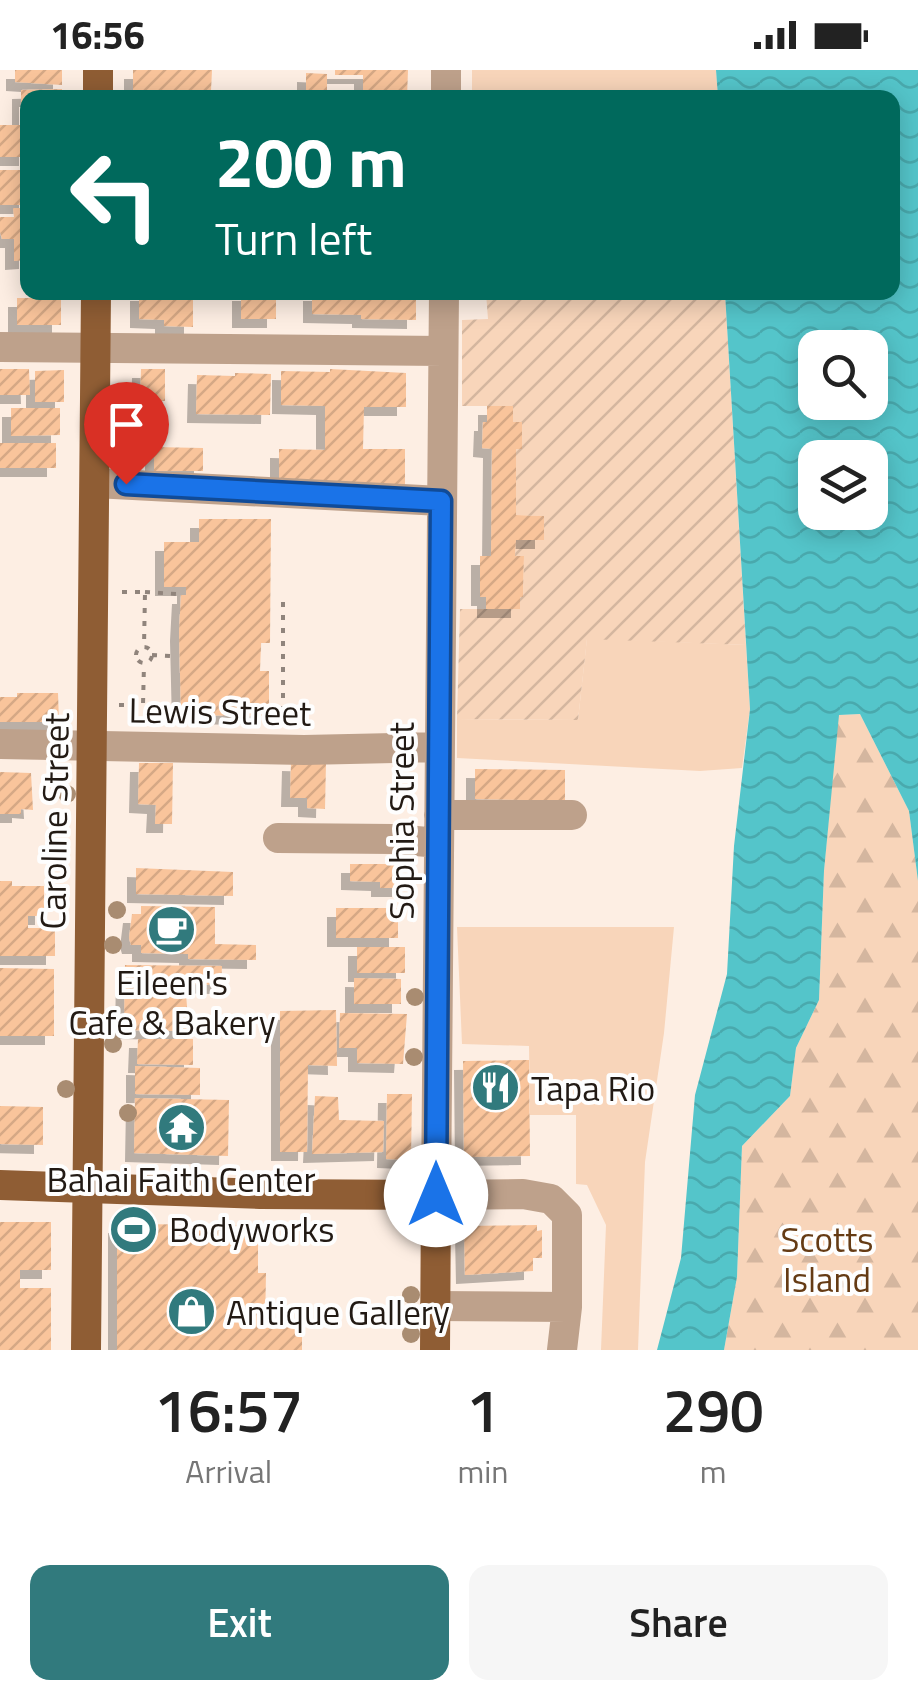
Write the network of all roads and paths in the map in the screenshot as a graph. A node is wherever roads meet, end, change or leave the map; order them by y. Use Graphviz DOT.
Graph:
graph roads {
  1 [pos="96,300"];
  2 [pos="444,300"];
  3 [pos="0,346"];
  4 [pos="96,348"];
  5 [pos="444,352"];
  6 [pos="95,483"];
  7 [pos="441,501"];
  8 [pos="122,592"];
  9 [pos="145,592"];
  10 [pos="177,594"];
  11 [pos="283,602"];
  12 [pos="144,647"];
  13 [pos="120,652"];
  14 [pos="136,654"];
  15 [pos="152,655"];
  16 [pos="171,656"];
  17 [pos="144,664"];
  18 [pos="118,705"];
  19 [pos="283,729"];
  20 [pos="0,744"];
  21 [pos="92,747"];
  22 [pos="440,747"];
  23 [pos="572,815"];
  24 [pos="439,829"];
  25 [pos="278,838"];
  26 [pos="0,1185"];
  27 [pos="87,1186"];
  28 [pos="436,1195"];
  29 [pos="435,1306"];
  30 [pos="567,1308"];
  31 [pos="86,1350"];
  32 [pos="436,1350"];
  33 [pos="562,1350"];
  1 -- 4 [label="main road, Caroline Street"];
  2 -- 5 [label="street, Sophia Street"];
  3 -- 4 [label="street"];
  4 -- 5 [label="street"];
  4 -- 6 [label="main road, Caroline Street"];
  5 -- 7 [label="street, Sophia Street"];
  6 -- 7 [label="street"];
  6 -- 21 [label="main road, Caroline Street"];
  7 -- 22 [label="street, Sophia Street"];
  8 -- 9 [label="path"];
  9 -- 10 [label="path"];
  9 -- 12 [label="path"];
  11 -- 19 [label="path"];
  12 -- 14 [label="path"];
  12 -- 15 [label="path"];
  13 -- 14 [label="path"];
  14 -- 17 [label="path"];
  15 -- 16 [label="path"];
  15 -- 17 [label="path"];
  17 -- 18 [label="path"];
  20 -- 21 [label="street, Lewis Street"];
  21 -- 22 [label="street, Lewis Street"];
  21 -- 27 [label="main road, Caroline Street"];
  22 -- 24 [label="street, Sophia Street"];
  23 -- 24 [label="street"];
  24 -- 25 [label="street"];
  24 -- 28 [label="street, Sophia Street"];
  26 -- 27 [label="main road"];
  27 -- 28 [label="main road"];
  27 -- 31 [label="main road, Caroline Street"];
  28 -- 29 [label="main road, Sophia Street"];
  28 -- 30 [label="street"];
  29 -- 30 [label="street"];
  29 -- 32 [label="main road, Sophia Street"];
  30 -- 33 [label="street"];
}
